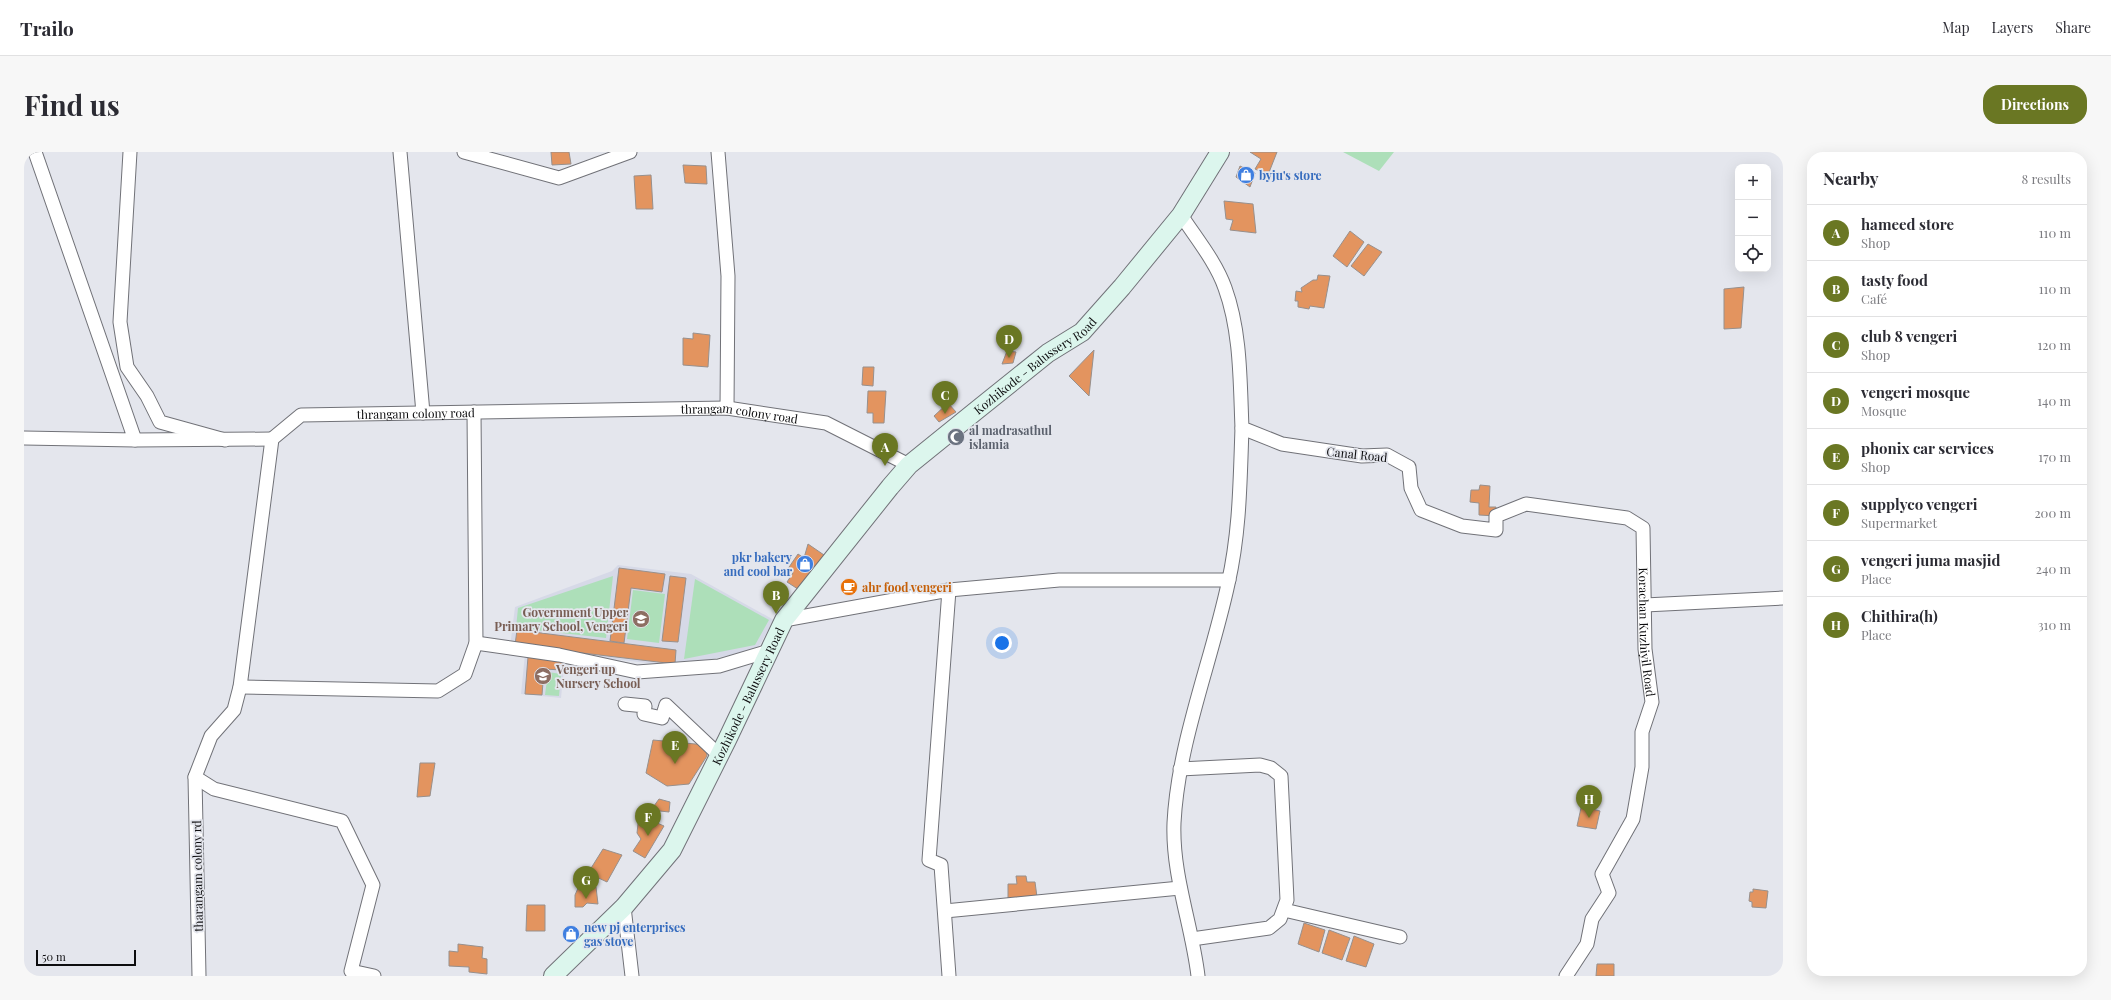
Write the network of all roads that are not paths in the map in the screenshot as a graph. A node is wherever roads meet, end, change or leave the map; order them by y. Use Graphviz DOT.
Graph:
graph roads {
  1 [pos="35,152"];
  2 [pos="130,152"];
  3 [pos="400,152"];
  4 [pos="464,152"];
  5 [pos="630,152"];
  6 [pos="718,152"];
  7 [pos="1220,152"];
  8 [pos="1181,215"];
  9 [pos="727,408"];
  10 [pos="474,412"];
  11 [pos="424,413"];
  12 [pos="1242,428"];
  13 [pos="24,438"];
  14 [pos="272,439"];
  15 [pos="135,440"];
  16 [pos="225,440"];
  17 [pos="909,465"];
  18 [pos="1644,528"];
  19 [pos="1229,580"];
  20 [pos="950,590"];
  21 [pos="1783,598"];
  22 [pos="1645,605"];
  23 [pos="784,620"];
  24 [pos="476,643"];
  25 [pos="769,651"];
  26 [pos="240,687"];
  27 [pos="625,704"];
  28 [pos="720,756"];
  29 [pos="1180,769"];
  30 [pos="195,777"];
  31 [pos="1180,888"];
  32 [pos="624,907"];
  33 [pos="1284,910"];
  34 [pos="945,911"];
  35 [pos="1400,937"];
  36 [pos="1192,939"];
  37 [pos="199,976"];
  38 [pos="374,976"];
  39 [pos="553,976"];
  40 [pos="632,976"];
  41 [pos="949,976"];
  42 [pos="1198,976"];
  43 [pos="1566,976"];
  1 -- 15 [label="street"];
  2 -- 16 [label="street"];
  3 -- 11 [label="street"];
  4 -- 5 [label="street"];
  6 -- 9 [label="street"];
  7 -- 8 [label="main road, Kozhikode - Balussery Road"];
  8 -- 12 [label="street"];
  8 -- 17 [label="main road, Kozhikode - Balussery Road"];
  9 -- 10 [label="street, thrangam colony road"];
  9 -- 17 [label="street, thrangam colony road"];
  10 -- 11 [label="street, thrangam colony road"];
  10 -- 24 [label="street"];
  11 -- 14 [label="street, thrangam colony road"];
  12 -- 18 [label="street, Canal Road"];
  12 -- 19 [label="street"];
  13 -- 15 [label="street"];
  14 -- 16 [label="street"];
  14 -- 26 [label="street"];
  15 -- 16 [label="street"];
  17 -- 23 [label="main road, Kozhikode - Balussery Road"];
  18 -- 22 [label="street, Korachan Kuzhiyil Road"];
  19 -- 20 [label="street"];
  19 -- 29 [label="street"];
  20 -- 23 [label="street"];
  20 -- 34 [label="street"];
  21 -- 22 [label="street"];
  22 -- 43 [label="street, Korachan Kuzhiyil Road"];
  23 -- 25 [label="main road, Kozhikode - Balussery Road"];
  24 -- 25 [label="street"];
  24 -- 26 [label="street"];
  25 -- 28 [label="main road, Kozhikode - Balussery Road"];
  26 -- 30 [label="street"];
  27 -- 28 [label="street"];
  28 -- 32 [label="main road, Kozhikode - Balussery Road"];
  29 -- 31 [label="street"];
  29 -- 33 [label="street"];
  30 -- 37 [label="street, tharangam colony rd"];
  30 -- 38 [label="street"];
  31 -- 34 [label="street"];
  31 -- 36 [label="street"];
  32 -- 39 [label="main road, Kozhikode - Balussery Road"];
  32 -- 40 [label="street"];
  33 -- 35 [label="street"];
  33 -- 36 [label="street"];
  34 -- 41 [label="street"];
  36 -- 42 [label="street"];
}
